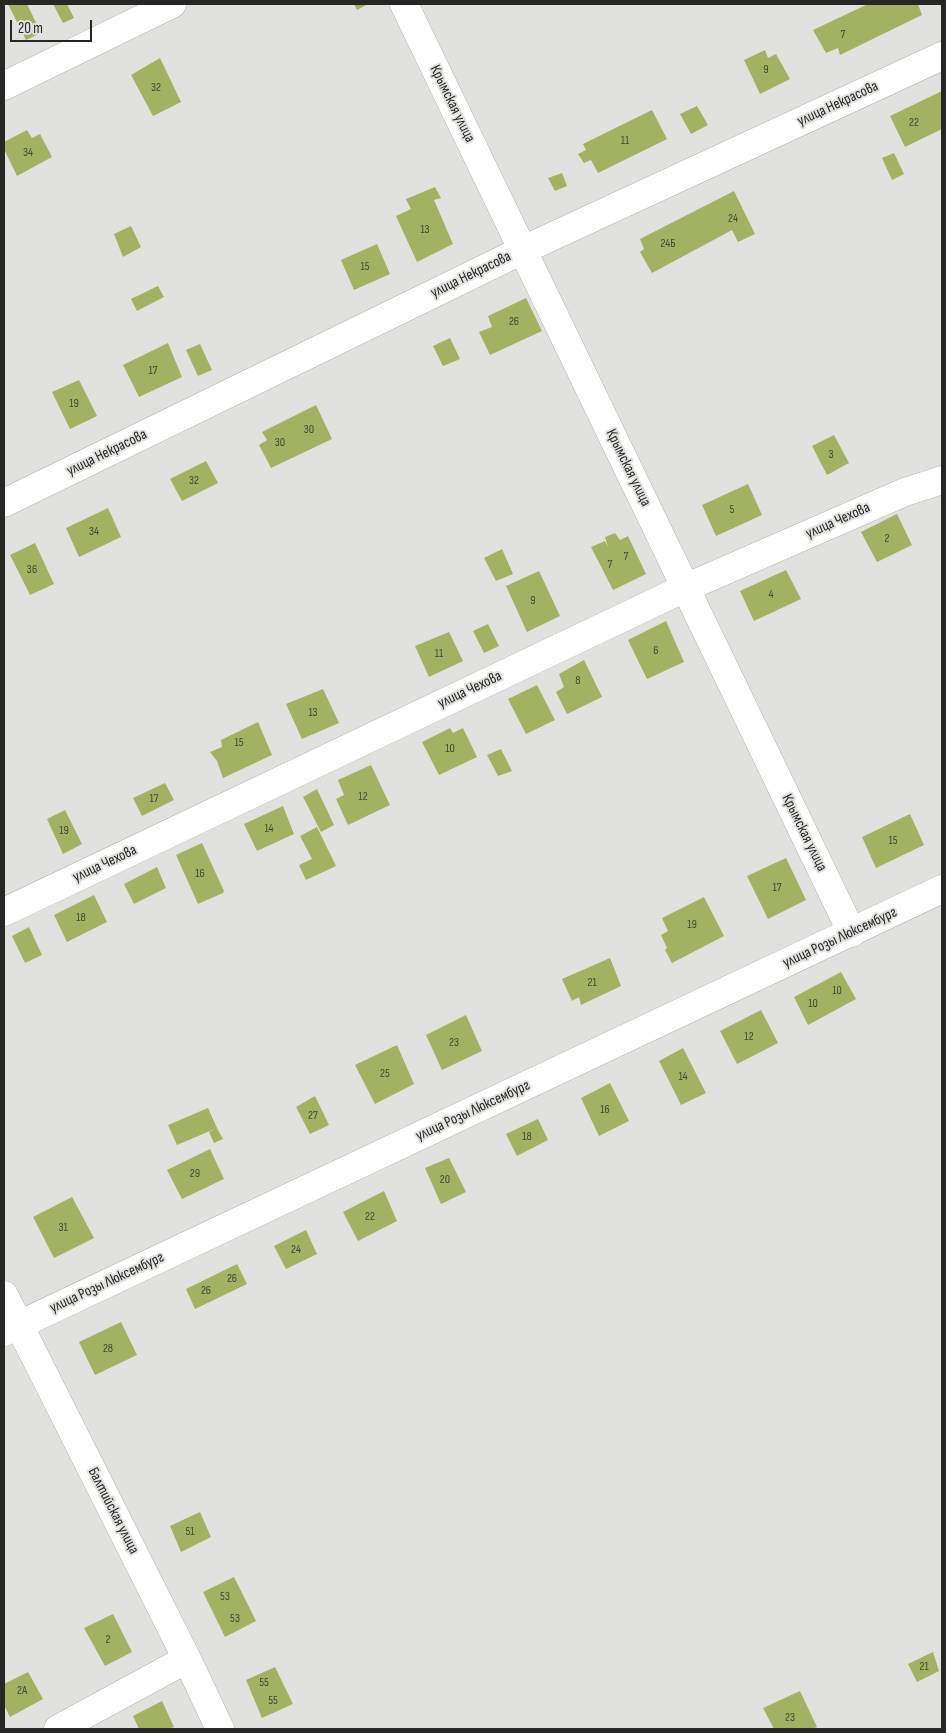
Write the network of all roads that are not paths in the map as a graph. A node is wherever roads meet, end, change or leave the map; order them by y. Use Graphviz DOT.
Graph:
graph roads {
  1 [pos="172,4"];
  2 [pos="404,4"];
  3 [pos="942,56"];
  4 [pos="4,86"];
  5 [pos="522,250"];
  6 [pos="942,480"];
  7 [pos="4,503"];
  8 [pos="685,588"];
  9 [pos="942,890"];
  10 [pos="4,912"];
  11 [pos="852,933"];
  12 [pos="4,1295"];
  13 [pos="11,1328"];
  14 [pos="187,1659"];
  15 [pos="58,1729"];
  16 [pos="220,1729"];
  1 -- 4 [label="street"];
  2 -- 5 [label="street, Крымская улица"];
  3 -- 5 [label="street, улица Некрасова"];
  5 -- 7 [label="street, улица Некрасова"];
  5 -- 8 [label="street, Крымская улица"];
  6 -- 8 [label="street, улица Чехова"];
  8 -- 10 [label="street, улица Чехова"];
  8 -- 11 [label="street, Крымская улица"];
  9 -- 11 [label="street, улица Розы Люксембург"];
  11 -- 13 [label="street, улица Розы Люксембург"];
  12 -- 13 [label="street, Балтийская улица"];
  13 -- 14 [label="street, Балтийская улица"];
  14 -- 15 [label="street"];
  14 -- 16 [label="street, Балтийская улица"];
}
